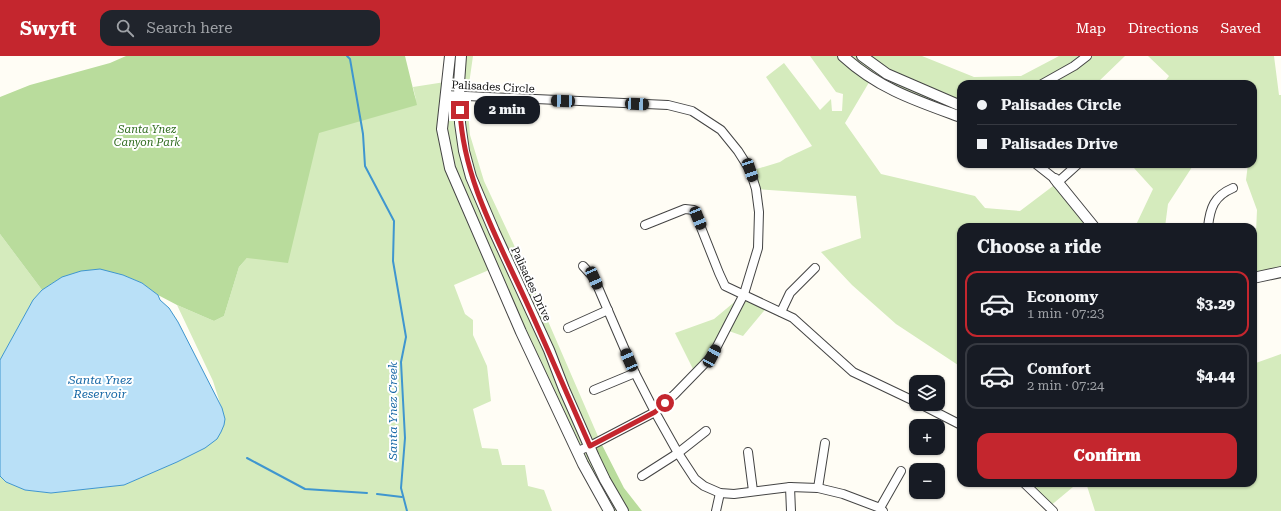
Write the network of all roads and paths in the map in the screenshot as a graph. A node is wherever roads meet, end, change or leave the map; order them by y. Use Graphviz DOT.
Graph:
graph roads {
  1 [pos="450,56"];
  2 [pos="462,56"];
  3 [pos="843,56"];
  4 [pos="862,56"];
  5 [pos="1087,56"];
  6 [pos="1049,80"];
  7 [pos="445,95"];
  8 [pos="459,96"];
  9 [pos="957,104"];
  10 [pos="957,116"];
  11 [pos="1041,168"];
  12 [pos="1047,168"];
  13 [pos="1073,168"];
  14 [pos="1056,181"];
  15 [pos="1233,188"];
  16 [pos="1091,223"];
  17 [pos="1208,223"];
  18 [pos="645,225"];
  19 [pos="583,266"];
  20 [pos="815,268"];
  21 [pos="1281,272"];
  22 [pos="1257,277"];
  23 [pos="744,294"];
  24 [pos="608,310"];
  25 [pos="781,312"];
  26 [pos="568,328"];
  27 [pos="634,373"];
  28 [pos="594,390"];
  29 [pos="909,399"];
  30 [pos="934,411"];
  31 [pos="655,412"];
  32 [pos="957,423"];
  33 [pos="706,431"];
  34 [pos="825,443"];
  35 [pos="590,446"];
  36 [pos="578,451"];
  37 [pos="748,452"];
  38 [pos="678,453"];
  39 [pos="901,471"];
  40 [pos="642,476"];
  41 [pos="790,487"];
  42 [pos="1028,487"];
  43 [pos="818,488"];
  44 [pos="753,490"];
  45 [pos="720,493"];
  46 [pos="882,510"];
  47 [pos="609,511"];
  48 [pos="623,511"];
  49 [pos="716,511"];
  50 [pos="791,511"];
  51 [pos="1053,511"];
  1 -- 7 [label="street"];
  2 -- 8 [label="street, Palisades Drive"];
  3 -- 10 [label="street"];
  4 -- 9 [label="street"];
  5 -- 6 [label="street"];
  7 -- 8 [label="street, Palisades Circle"];
  7 -- 36 [label="street"];
  8 -- 23 [label="street, Palisades Circle"];
  8 -- 35 [label="street, Palisades Drive"];
  11 -- 14 [label="street"];
  12 -- 14 [label="street"];
  13 -- 14 [label="street"];
  14 -- 16 [label="street"];
  15 -- 17 [label="street"];
  18 -- 23 [label="street"];
  19 -- 24 [label="street"];
  20 -- 25 [label="street"];
  21 -- 22 [label="street"];
  23 -- 25 [label="street"];
  23 -- 31 [label="street, Palisades Circle"];
  24 -- 26 [label="street"];
  24 -- 27 [label="street"];
  25 -- 29 [label="street"];
  27 -- 28 [label="street"];
  27 -- 31 [label="street"];
  30 -- 32 [label="street"];
  31 -- 35 [label="street, Palisades Circle"];
  31 -- 38 [label="street"];
  33 -- 38 [label="street"];
  34 -- 43 [label="street"];
  35 -- 36 [label="street, Palisades Circle"];
  35 -- 48 [label="street, Palisades Drive"];
  36 -- 47 [label="street"];
  37 -- 44 [label="street"];
  38 -- 40 [label="street"];
  38 -- 45 [label="street"];
  39 -- 46 [label="street"];
  41 -- 43 [label="street"];
  41 -- 44 [label="street"];
  41 -- 50 [label="street"];
  42 -- 51 [label="street"];
  43 -- 46 [label="street"];
  44 -- 45 [label="street"];
  45 -- 49 [label="street"];
}
